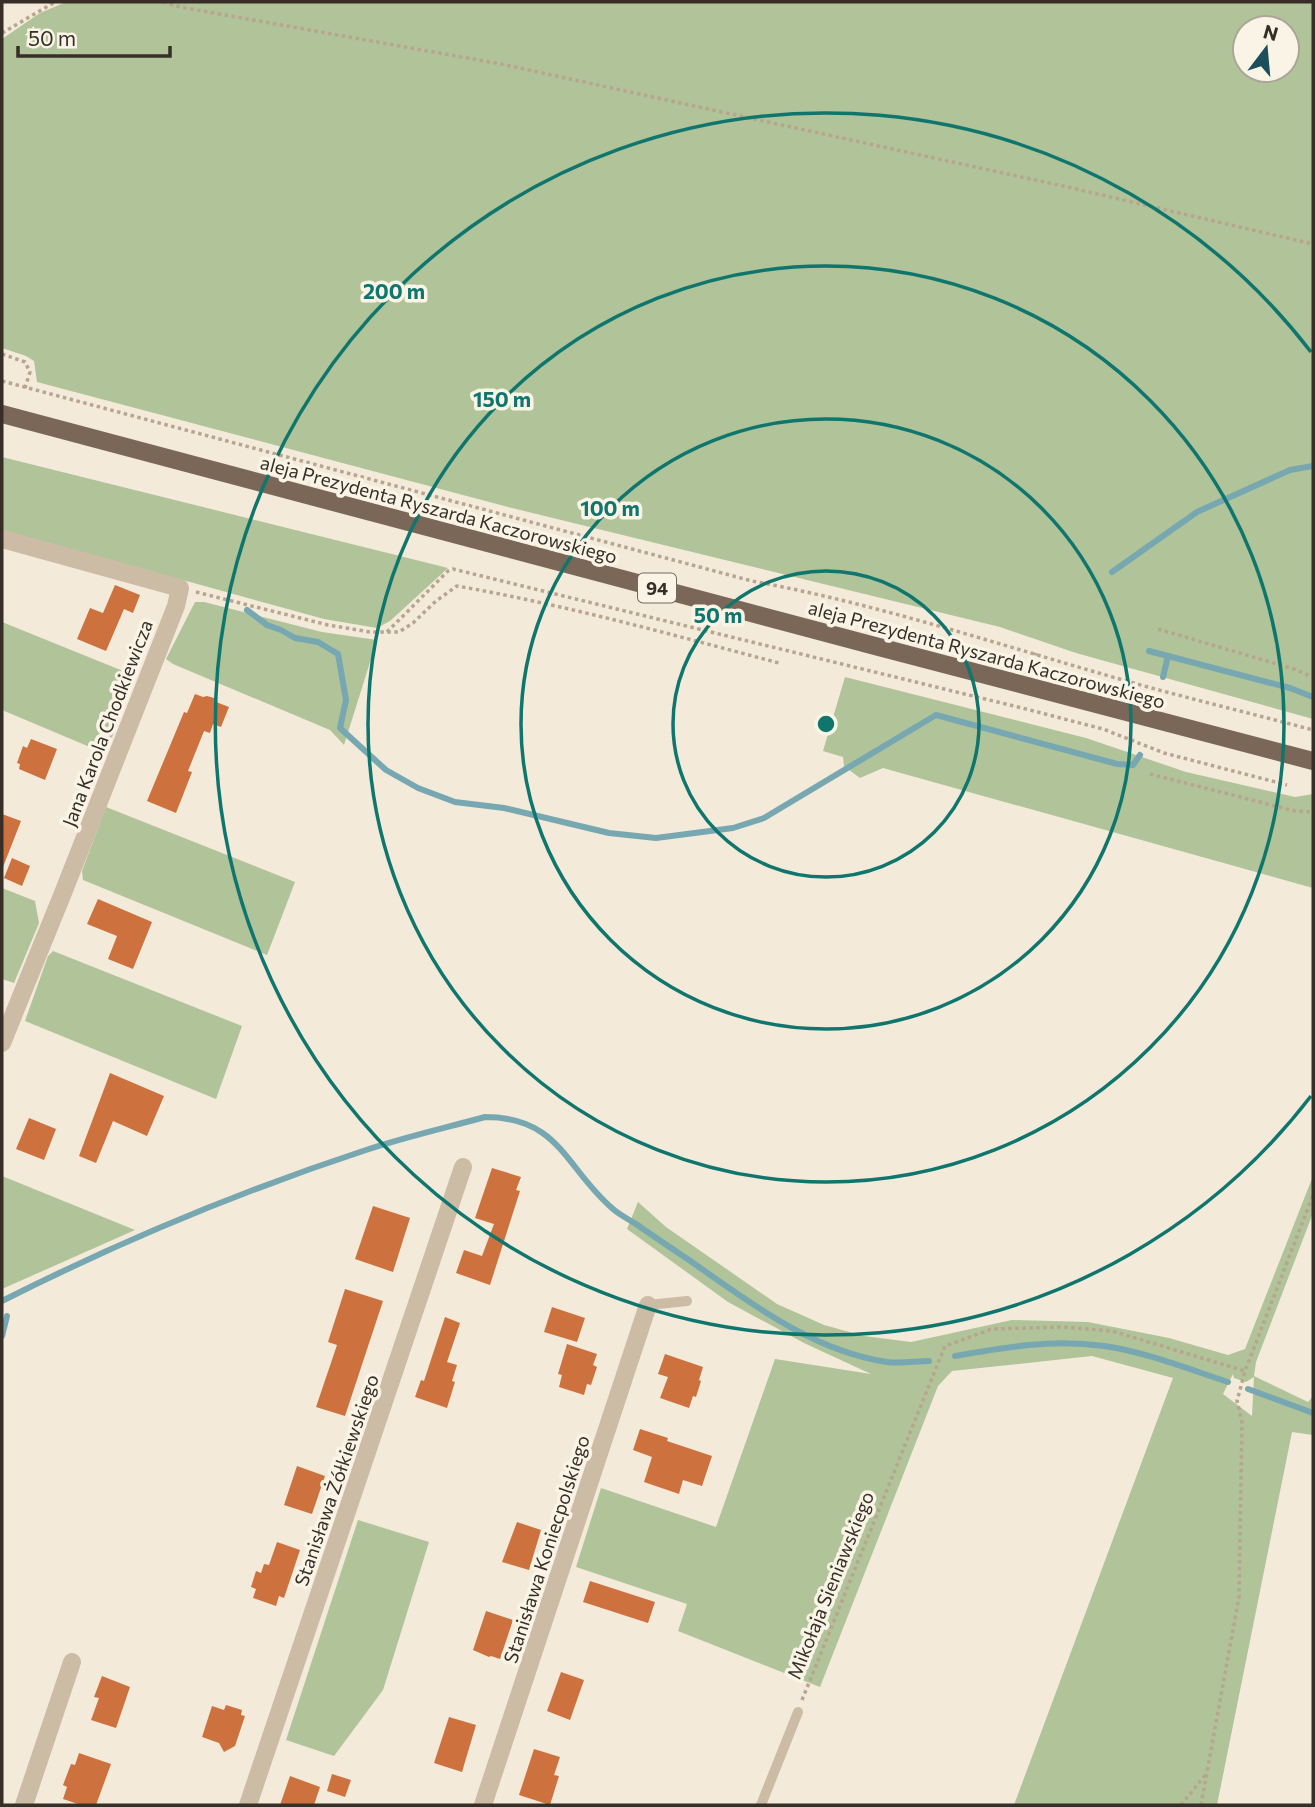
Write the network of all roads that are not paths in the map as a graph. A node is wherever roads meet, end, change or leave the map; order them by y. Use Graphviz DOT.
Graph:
graph roads {
  1 [pos="2,414"];
  2 [pos="2,539"];
  3 [pos="1313,761"];
  4 [pos="2,1043"];
  5 [pos="463,1167"];
  6 [pos="687,1301"];
  7 [pos="648,1305"];
  8 [pos="72,1662"];
  9 [pos="798,1712"];
  10 [pos="24,1805"];
  11 [pos="248,1805"];
  12 [pos="483,1805"];
  13 [pos="761,1805"];
  1 -- 3 [label="main road, aleja Prezydenta Ryszarda Kaczorowskiego / 94"];
  2 -- 4 [label="street, Jana Karola Chodkiewicza"];
  5 -- 11 [label="street, Stanisława Żółkiewskiego"];
  6 -- 7 [label="lane"];
  7 -- 12 [label="street, Stanisława Koniecpolskiego"];
  8 -- 10 [label="street"];
  9 -- 13 [label="lane"];
}
